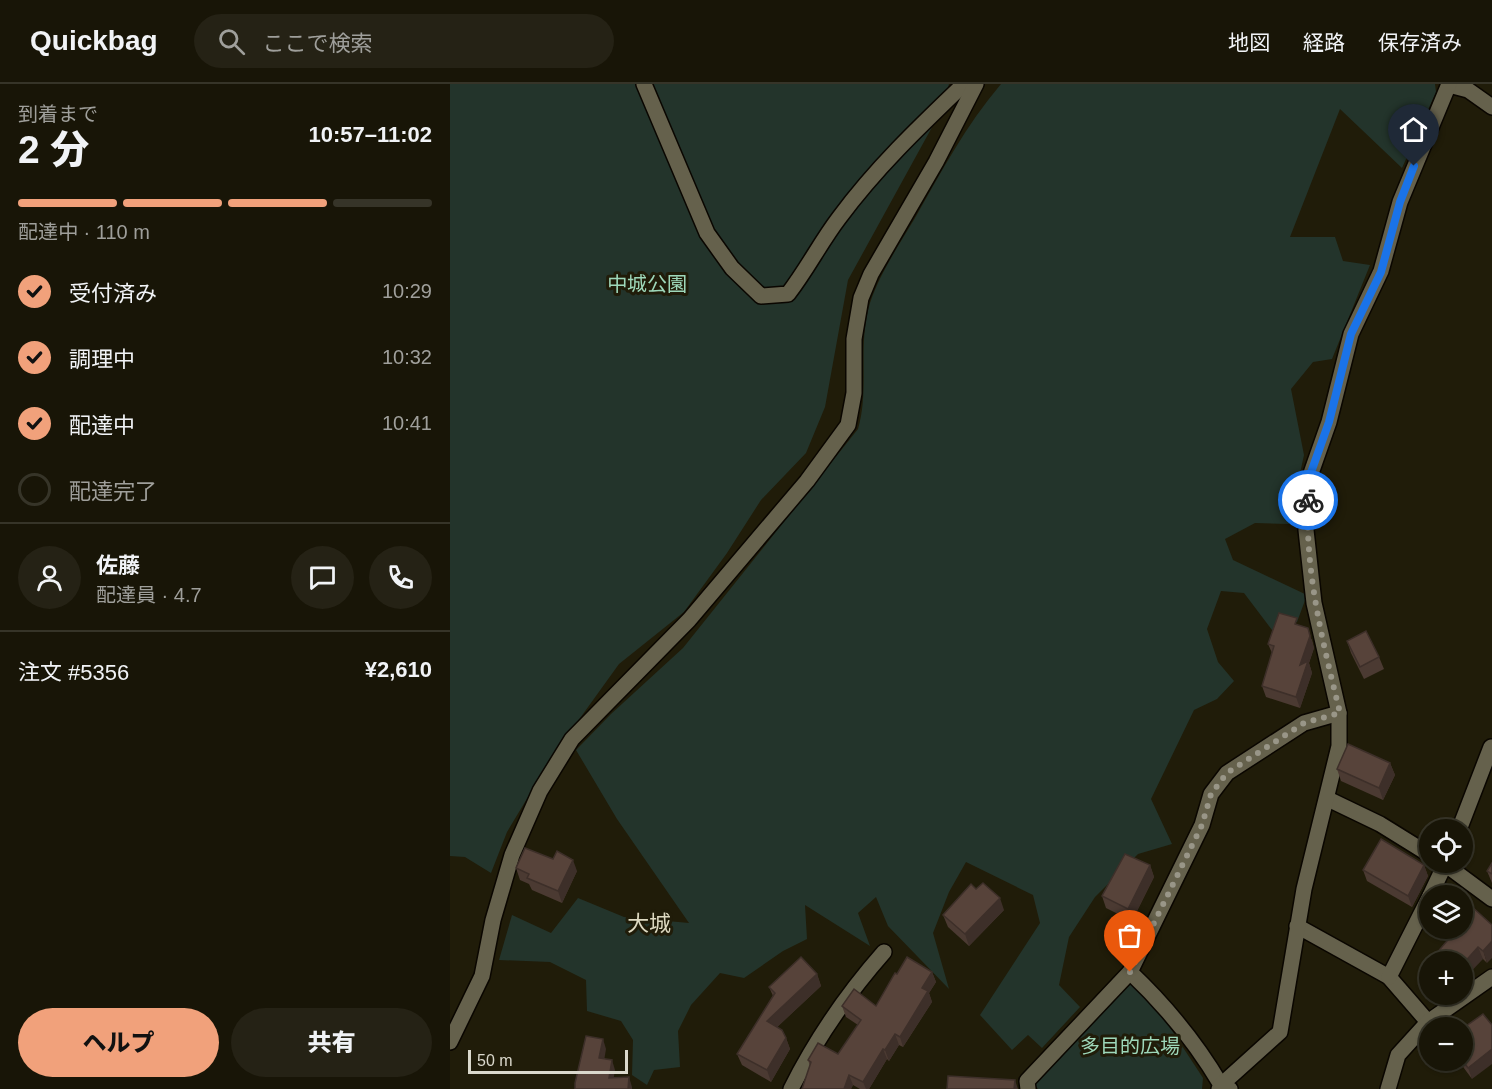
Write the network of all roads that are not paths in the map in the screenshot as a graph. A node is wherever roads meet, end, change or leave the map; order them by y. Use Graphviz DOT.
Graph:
graph roads {
  1 [pos="644,84"];
  2 [pos="964,84"];
  3 [pos="975,84"];
  4 [pos="1449,85"];
  5 [pos="1492,107"];
  6 [pos="1340,713"];
  7 [pos="1491,747"];
  8 [pos="1328,799"];
  9 [pos="1463,819"];
  10 [pos="1419,848"];
  11 [pos="1458,873"];
  12 [pos="1492,899"];
  13 [pos="1419,918"];
  14 [pos="1297,926"];
  15 [pos="884,952"];
  16 [pos="1130,972"];
  17 [pos="1389,977"];
  18 [pos="1492,977"];
  19 [pos="1424,1017"];
  20 [pos="1435,1017"];
  21 [pos="1419,1032"];
  22 [pos="450,1042"];
  23 [pos="1224,1088"];
  24 [pos="790,1089"];
  25 [pos="1028,1089"];
  26 [pos="1388,1089"];
  1 -- 2 [label="street"];
  3 -- 22 [label="street"];
  4 -- 5 [label="street"];
  4 -- 6 [label="street"];
  6 -- 8 [label="street"];
  6 -- 16 [label="street"];
  7 -- 9 [label="street"];
  8 -- 10 [label="street"];
  8 -- 14 [label="street"];
  11 -- 12 [label="street"];
  13 -- 17 [label="street"];
  14 -- 17 [label="street"];
  14 -- 23 [label="street"];
  15 -- 24 [label="street"];
  16 -- 23 [label="street"];
  16 -- 25 [label="street"];
  17 -- 19 [label="street"];
  18 -- 20 [label="street"];
  21 -- 26 [label="street"];
}
